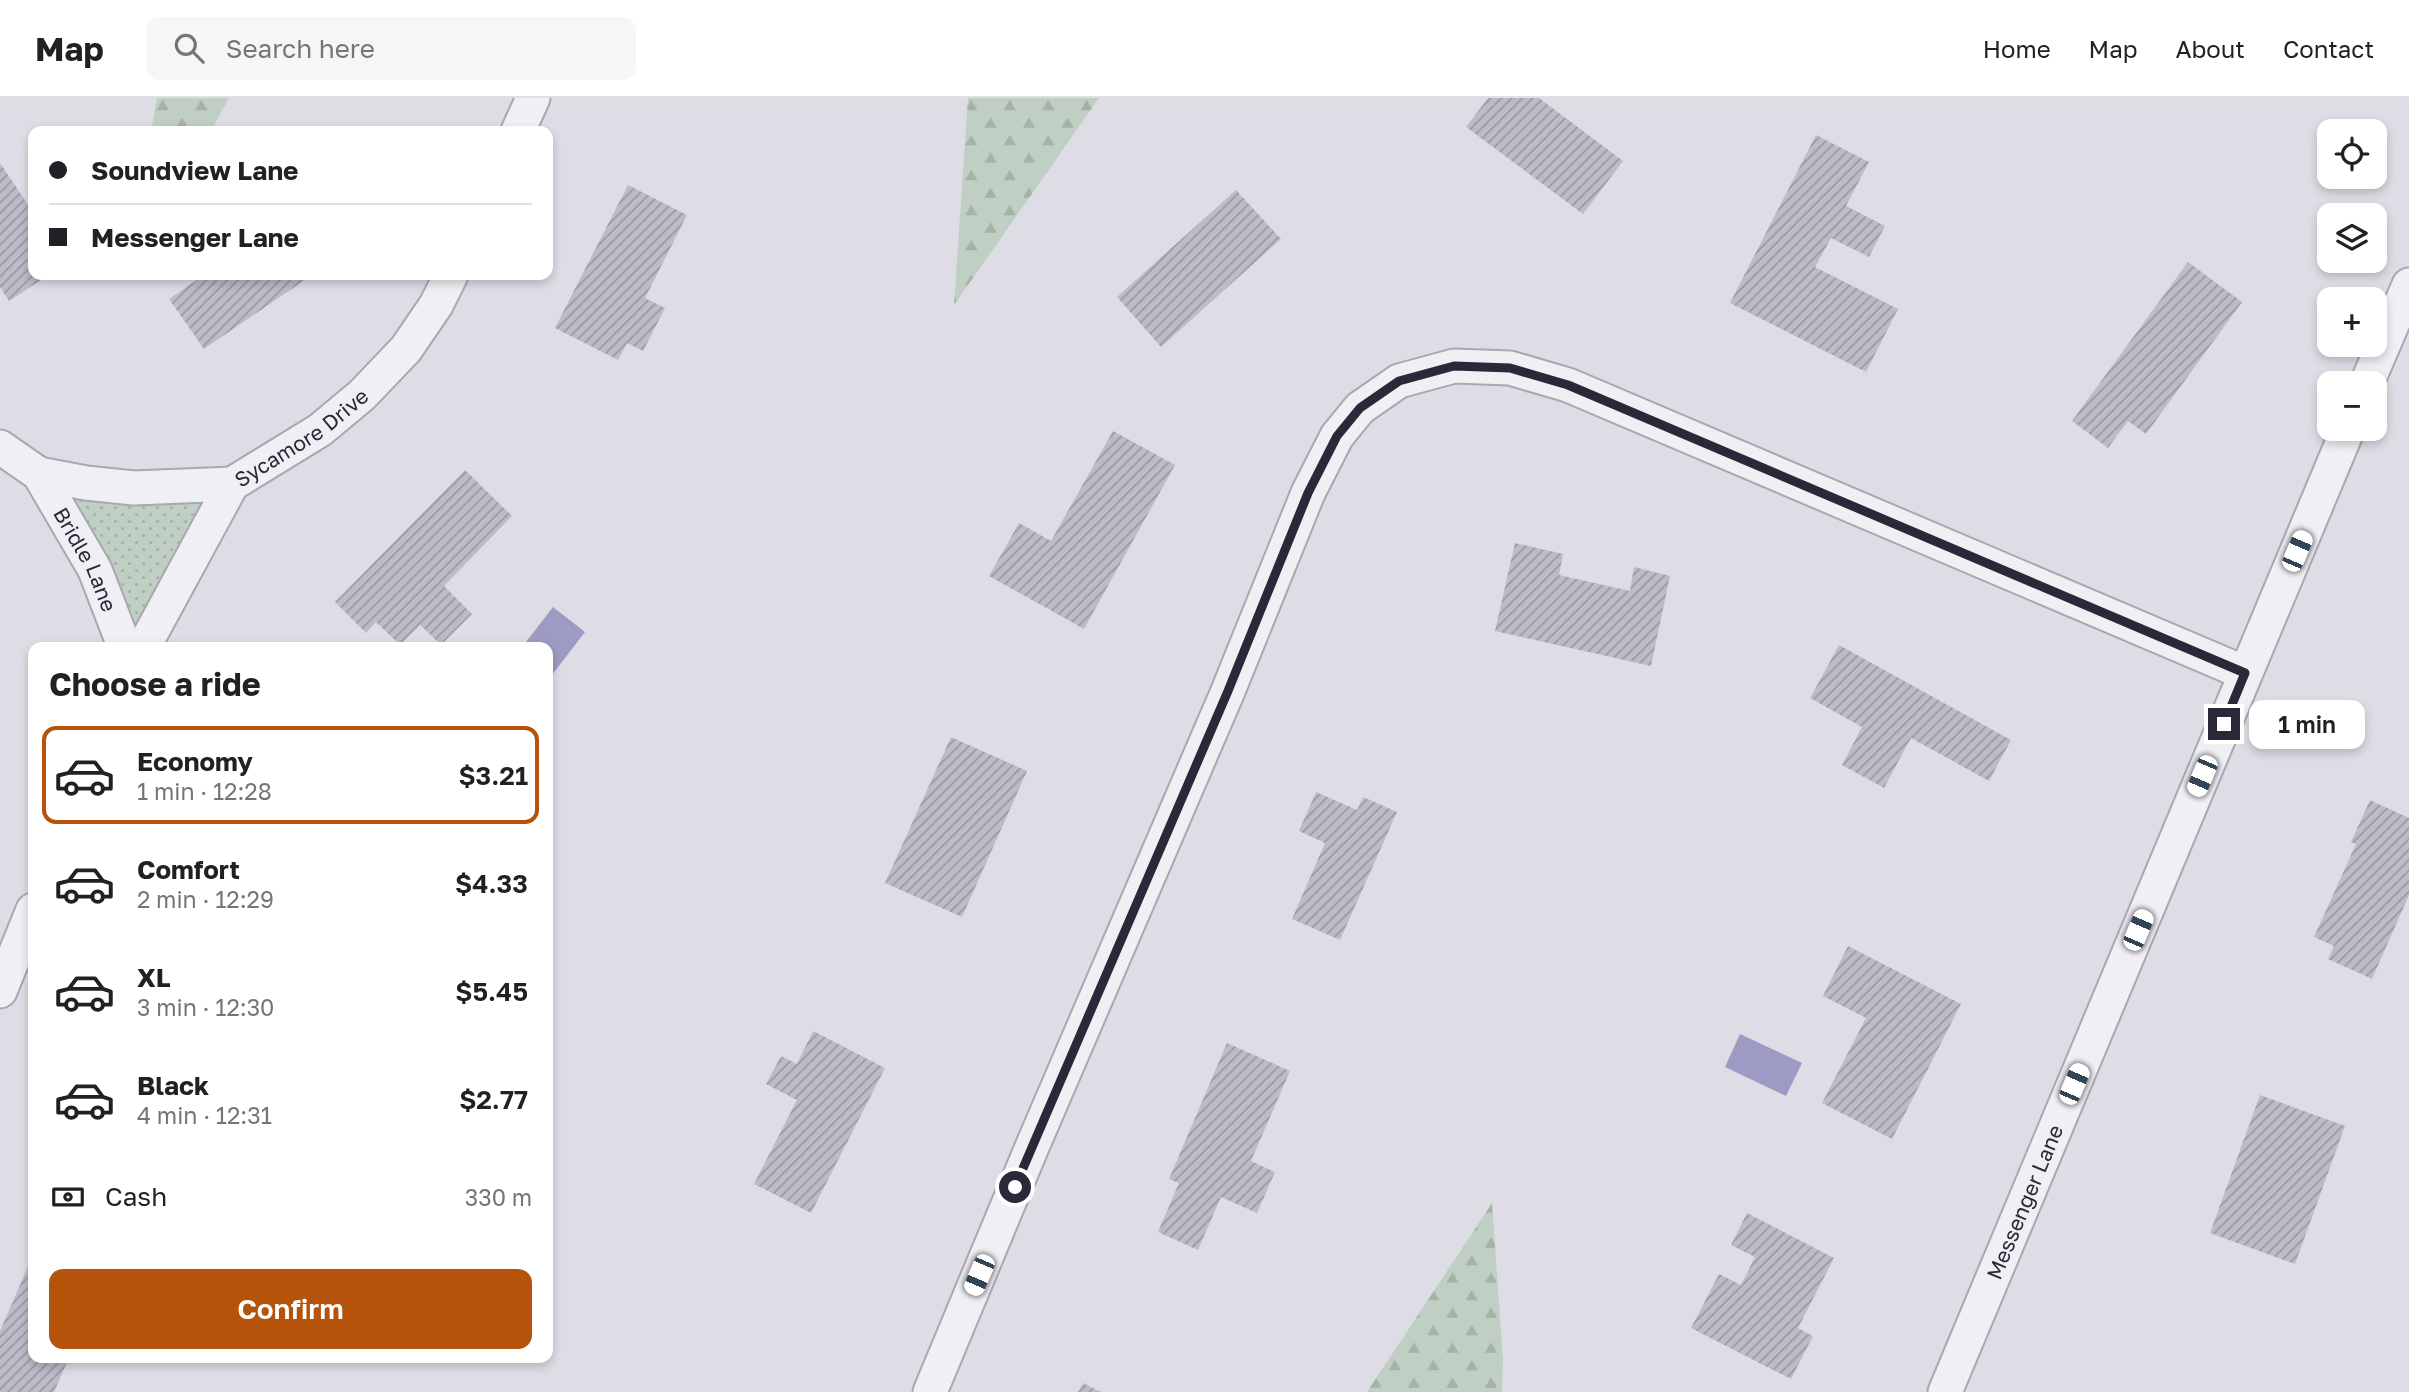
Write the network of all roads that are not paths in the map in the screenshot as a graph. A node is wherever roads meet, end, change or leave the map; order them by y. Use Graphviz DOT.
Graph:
graph roads {
  1 [pos="533,98"];
  2 [pos="520,126"];
  3 [pos="448,280"];
  4 [pos="2409,285"];
  5 [pos="2372,371"];
  6 [pos="2343,441"];
  7 [pos="0,447"];
  8 [pos="39,474"];
  9 [pos="232,484"];
  10 [pos="123,642"];
  11 [pos="147,642"];
  12 [pos="2245,673"];
  13 [pos="28,922"];
  14 [pos="0,991"];
  15 [pos="930,1392"];
  16 [pos="1945,1392"];
  1 -- 2 [label="street"];
  3 -- 9 [label="street, Sycamore Drive"];
  4 -- 5 [label="street"];
  6 -- 12 [label="street, Messenger Lane"];
  7 -- 8 [label="street, Bridle Lane"];
  8 -- 9 [label="street, Bridle Lane"];
  8 -- 10 [label="street, Bridle Lane"];
  9 -- 11 [label="street, Sycamore Drive"];
  12 -- 15 [label="street"];
  12 -- 16 [label="street, Messenger Lane"];
  13 -- 14 [label="street"];
}
